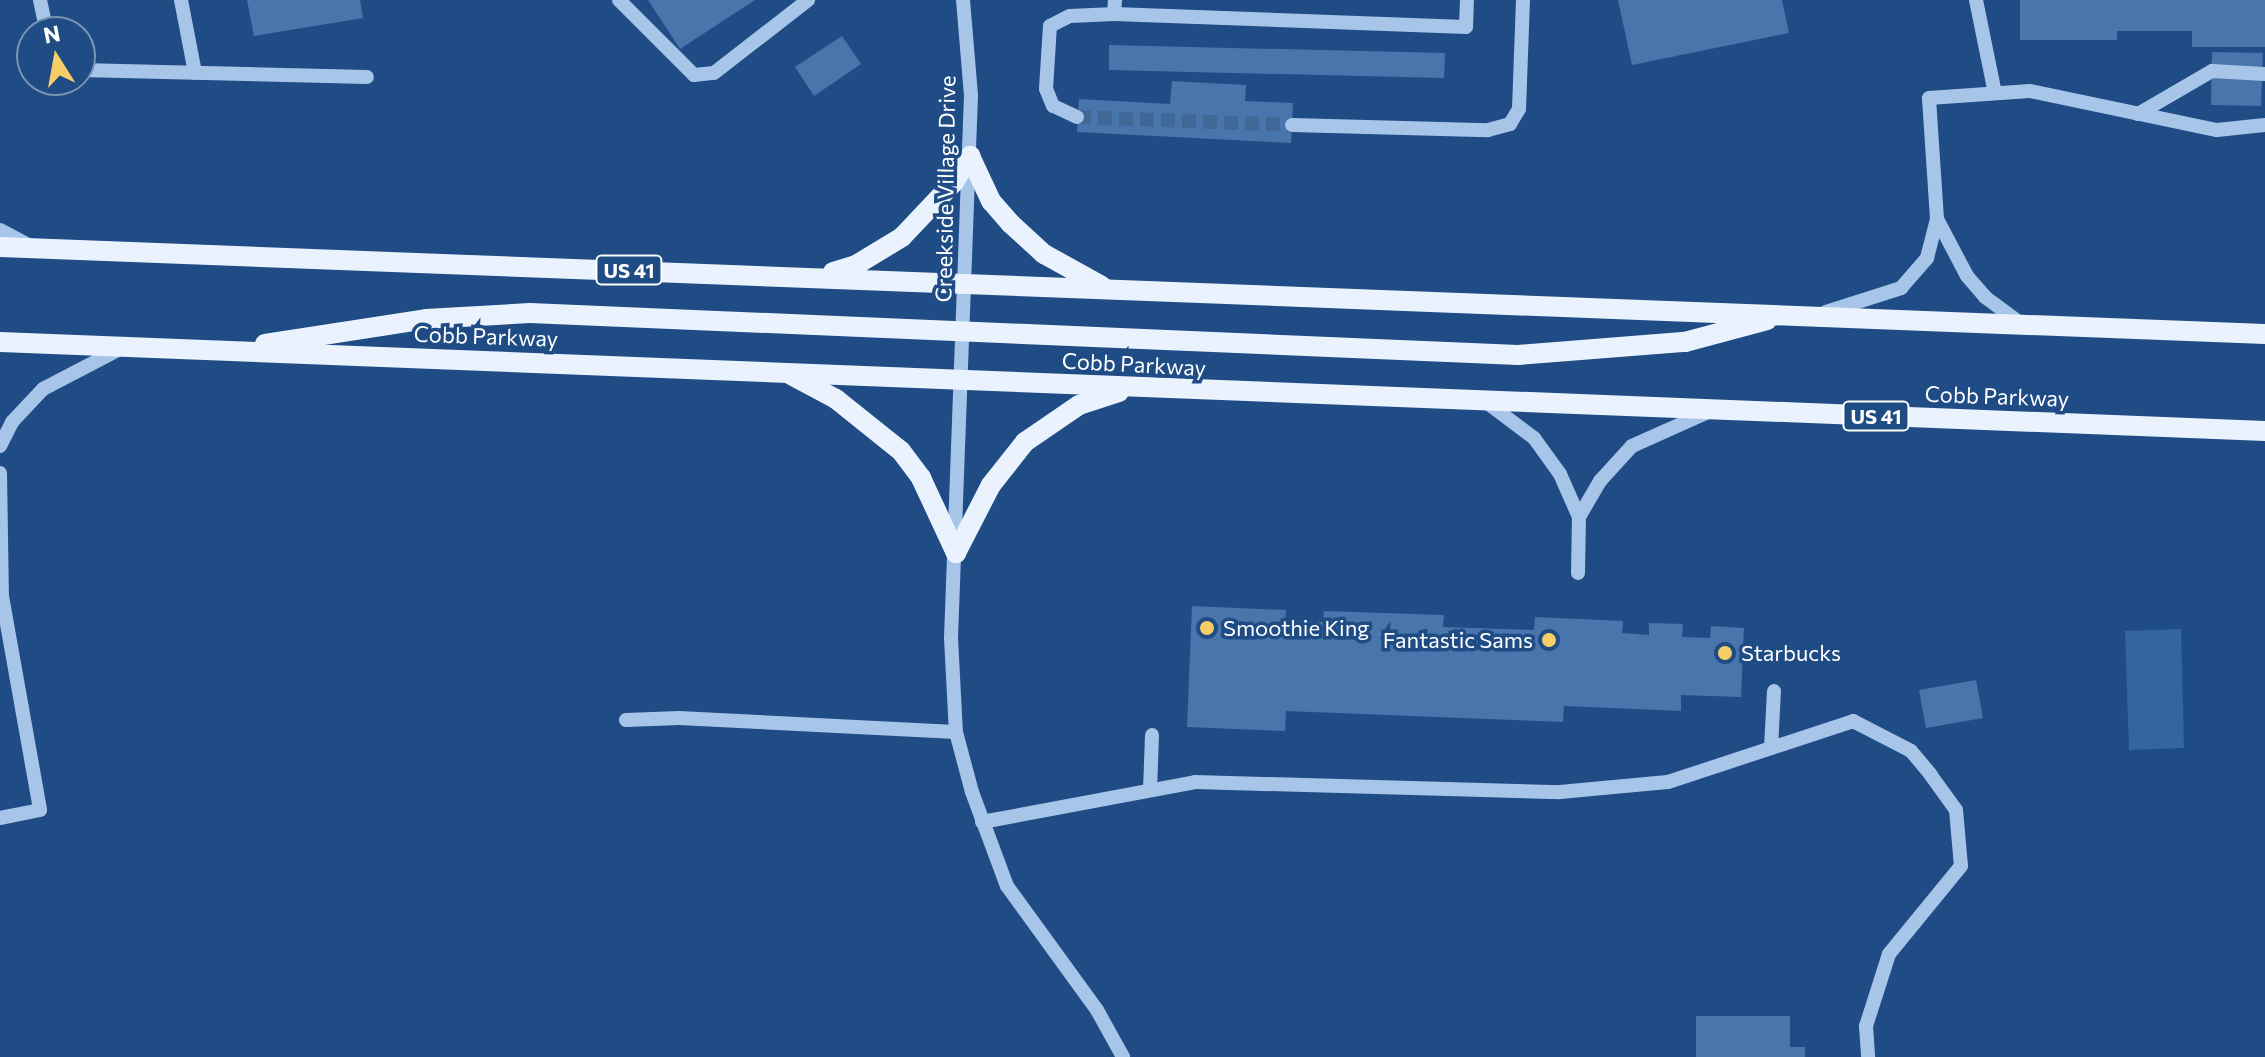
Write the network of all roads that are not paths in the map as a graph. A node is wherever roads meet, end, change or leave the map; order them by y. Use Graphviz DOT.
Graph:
graph roads {
  1 [pos="181,0"];
  2 [pos="619,0"];
  3 [pos="808,0"];
  4 [pos="963,0"];
  5 [pos="1467,0"];
  6 [pos="1523,0"];
  7 [pos="1976,0"];
  8 [pos="1114,7"];
  9 [pos="96,70"];
  10 [pos="195,73"];
  11 [pos="2265,74"];
  12 [pos="367,77"];
  13 [pos="1995,93"];
  14 [pos="2138,114"];
  15 [pos="1077,117"];
  16 [pos="1292,125"];
  17 [pos="2265,125"];
  18 [pos="970,156"];
  19 [pos="1937,219"];
  20 [pos="0,230"];
  21 [pos="0,247"];
  22 [pos="36,248"];
  23 [pos="815,277"];
  24 [pos="965,283"];
  25 [pos="1106,288"];
  26 [pos="1781,316"];
  27 [pos="1811,316"];
  28 [pos="2020,323"];
  29 [pos="964,332"];
  30 [pos="2265,334"];
  31 [pos="0,342"];
  32 [pos="126,347"];
  33 [pos="234,351"];
  34 [pos="783,372"];
  35 [pos="962,380"];
  36 [pos="1132,387"];
  37 [pos="1486,402"];
  38 [pos="1713,410"];
  39 [pos="2265,431"];
  40 [pos="0,446"];
  41 [pos="0,473"];
  42 [pos="1579,517"];
  43 [pos="956,553"];
  44 [pos="1578,573"];
  45 [pos="1774,691"];
  46 [pos="626,720"];
  47 [pos="956,732"];
  48 [pos="1152,735"];
  49 [pos="1771,748"];
  50 [pos="1150,790"];
  51 [pos="0,818"];
  52 [pos="982,822"];
  53 [pos="1123,1057"];
  54 [pos="1868,1057"];
  1 -- 10 [label="street"];
  2 -- 3 [label="street"];
  4 -- 18 [label="street, Creekside Village Drive"];
  5 -- 8 [label="street"];
  6 -- 16 [label="street"];
  7 -- 13 [label="street"];
  8 -- 15 [label="street"];
  9 -- 10 [label="street"];
  10 -- 12 [label="street"];
  11 -- 14 [label="street"];
  13 -- 14 [label="street"];
  13 -- 19 [label="street"];
  14 -- 17 [label="street"];
  18 -- 23 [label="main road"];
  18 -- 24 [label="street, Creekside Village Drive"];
  18 -- 25 [label="main road"];
  19 -- 27 [label="street"];
  19 -- 28 [label="street"];
  20 -- 22 [label="street"];
  21 -- 22 [label="main road, US 41"];
  22 -- 23 [label="main road, US 41"];
  23 -- 24 [label="main road, US 41"];
  24 -- 25 [label="main road, US 41"];
  24 -- 29 [label="street, Creekside Village Drive"];
  25 -- 26 [label="main road, US 41"];
  26 -- 27 [label="main road, US 41"];
  26 -- 29 [label="main road"];
  27 -- 28 [label="main road, US 41"];
  28 -- 30 [label="main road, US 41"];
  29 -- 33 [label="main road"];
  29 -- 35 [label="street, Creekside Village Drive"];
  31 -- 32 [label="main road, Cobb Parkway / US 41"];
  32 -- 33 [label="main road, Cobb Parkway / US 41"];
  32 -- 40 [label="street"];
  33 -- 34 [label="main road, Cobb Parkway / US 41"];
  34 -- 35 [label="main road, Cobb Parkway / US 41"];
  34 -- 43 [label="main road"];
  35 -- 36 [label="main road, Cobb Parkway / US 41"];
  35 -- 43 [label="street, Creekside Village Drive"];
  36 -- 37 [label="main road, Cobb Parkway / US 41"];
  36 -- 43 [label="main road"];
  37 -- 38 [label="main road, Cobb Parkway / US 41"];
  37 -- 42 [label="street"];
  38 -- 39 [label="main road, Cobb Parkway / US 41"];
  38 -- 42 [label="street"];
  41 -- 51 [label="street"];
  42 -- 44 [label="street"];
  43 -- 47 [label="street, Creekside Village Drive"];
  45 -- 49 [label="street"];
  46 -- 47 [label="street"];
  47 -- 52 [label="street, Creekside Village Drive"];
  48 -- 50 [label="street"];
  49 -- 50 [label="street"];
  49 -- 54 [label="street"];
  50 -- 52 [label="street"];
  52 -- 53 [label="street, Creekside Village Drive"];
}
